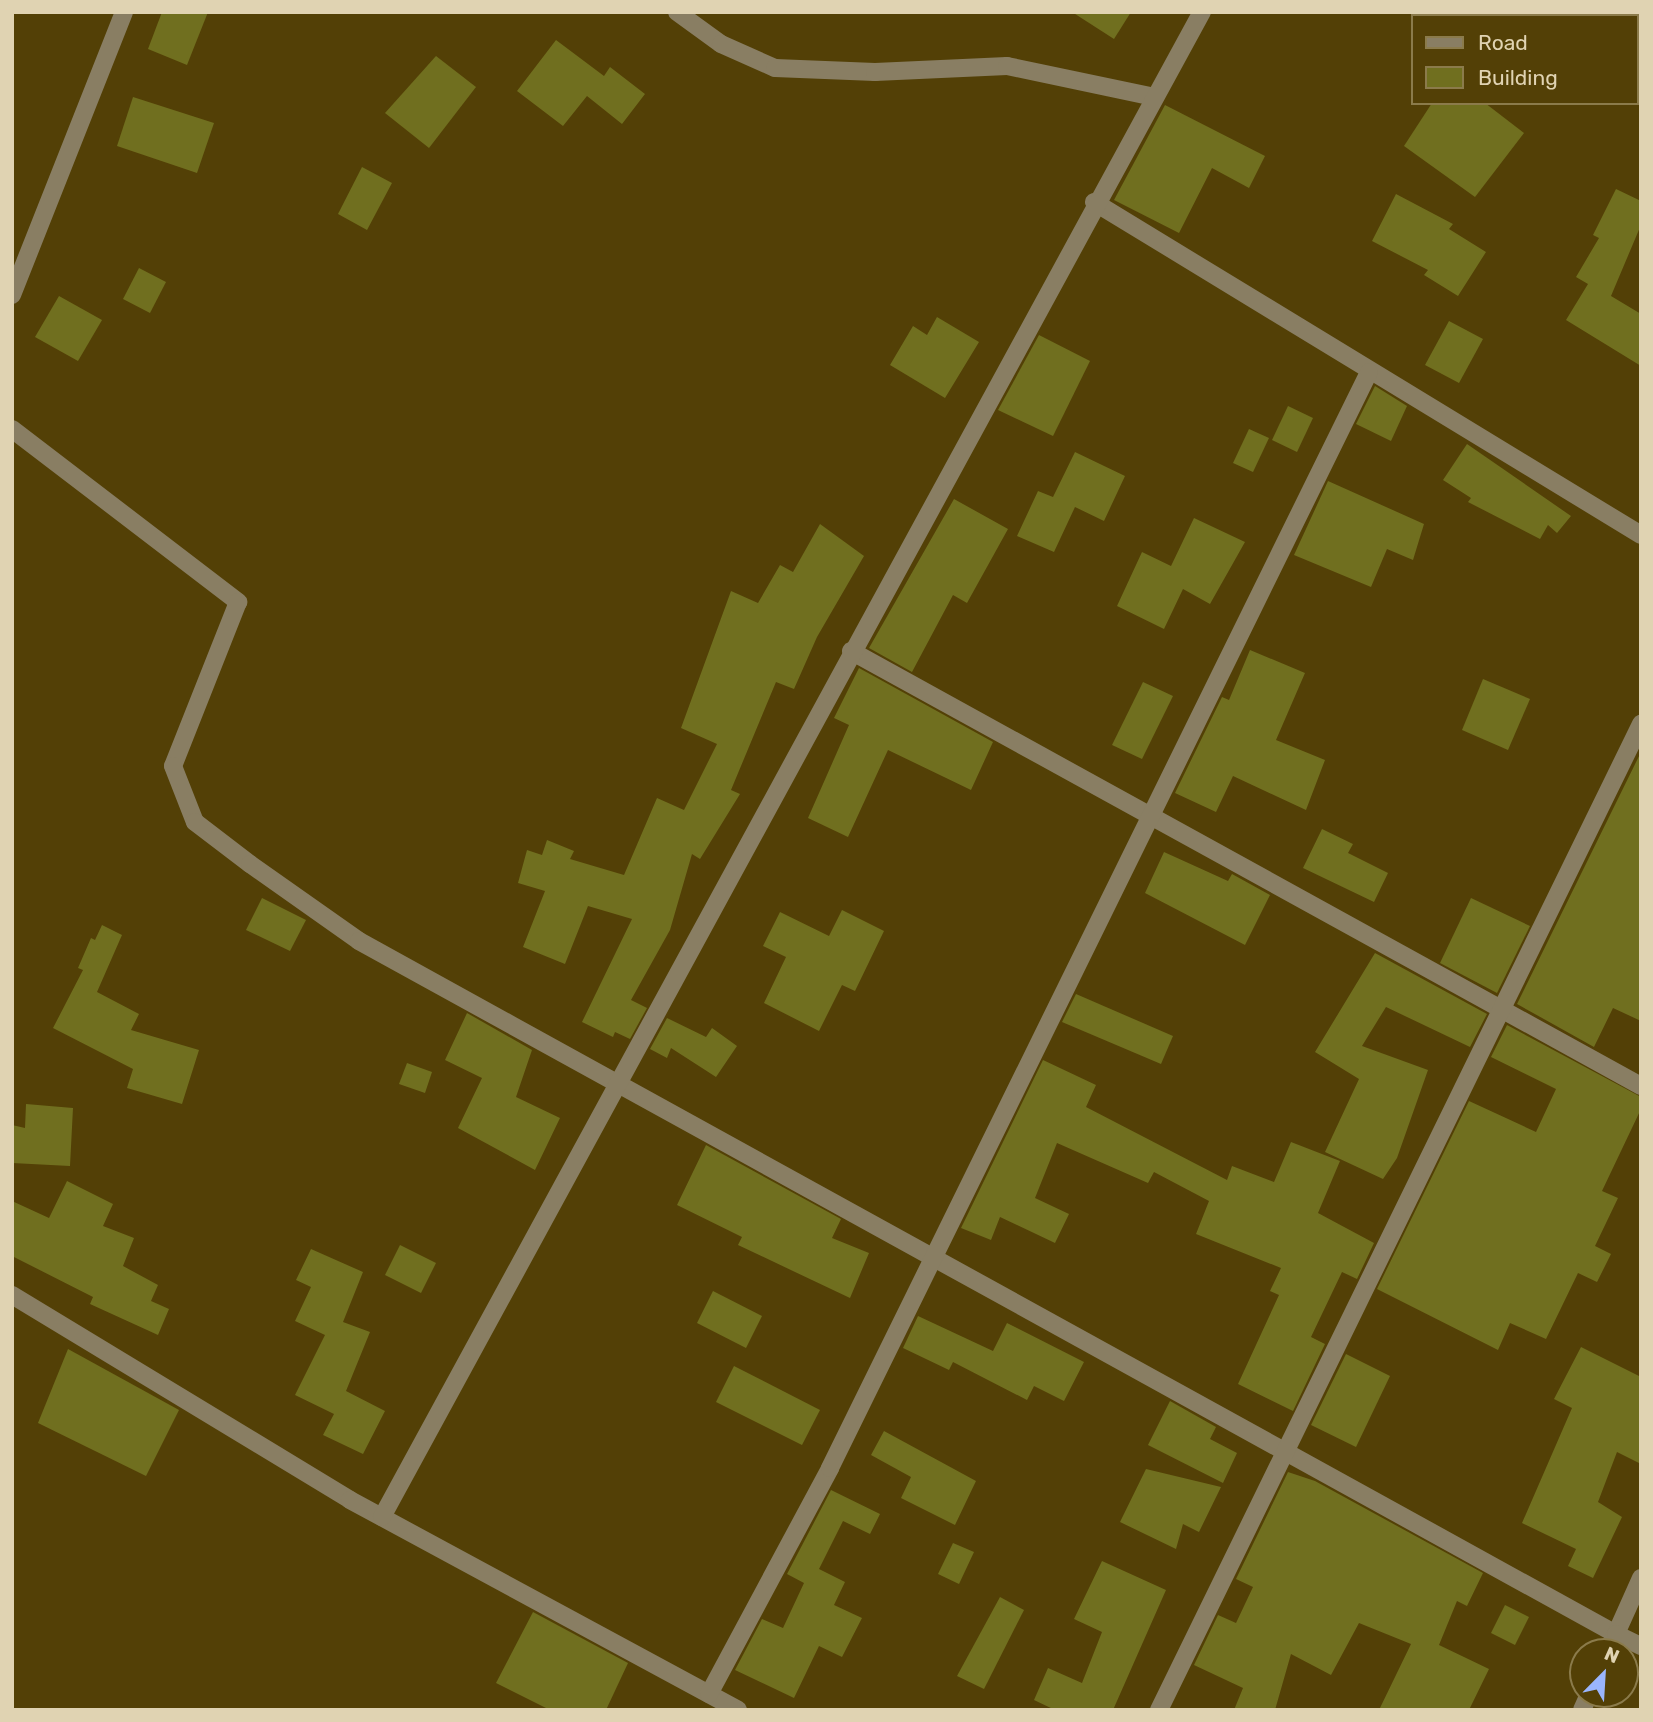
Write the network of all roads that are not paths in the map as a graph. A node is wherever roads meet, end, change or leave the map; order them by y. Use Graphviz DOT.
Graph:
graph roads {
  1 [pos="124,12"];
  2 [pos="677,12"];
  3 [pos="1202,12"];
  4 [pos="1154,97"];
  5 [pos="1094,202"];
  6 [pos="12,295"];
  7 [pos="1369,372"];
  8 [pos="12,429"];
  9 [pos="1641,535"];
  10 [pos="851,651"];
  11 [pos="1641,724"];
  12 [pos="1151,816"];
  13 [pos="1501,1009"];
  14 [pos="617,1083"];
  15 [pos="1641,1086"];
  16 [pos="934,1258"];
  17 [pos="12,1295"];
  18 [pos="1285,1451"];
  19 [pos="382,1517"];
  20 [pos="1641,1578"];
  21 [pos="1616,1634"];
  22 [pos="1614,1638"];
  23 [pos="1641,1646"];
  24 [pos="709,1694"];
  25 [pos="738,1710"];
  26 [pos="1159,1710"];
  1 -- 6 [label="street"];
  2 -- 4 [label="street"];
  3 -- 4 [label="street"];
  4 -- 5 [label="street"];
  5 -- 7 [label="street"];
  5 -- 10 [label="street"];
  7 -- 9 [label="street"];
  7 -- 12 [label="street"];
  8 -- 14 [label="street"];
  10 -- 12 [label="street"];
  10 -- 14 [label="street"];
  11 -- 13 [label="street"];
  12 -- 13 [label="street"];
  12 -- 16 [label="street"];
  13 -- 15 [label="street"];
  13 -- 18 [label="street"];
  14 -- 16 [label="street"];
  14 -- 19 [label="street"];
  16 -- 18 [label="street"];
  16 -- 24 [label="street"];
  17 -- 19 [label="street"];
  18 -- 21 [label="street"];
  18 -- 26 [label="street"];
  19 -- 24 [label="street"];
  20 -- 21 [label="street"];
  21 -- 22 [label="street"];
  21 -- 23 [label="street"];
  24 -- 25 [label="street"];
}
